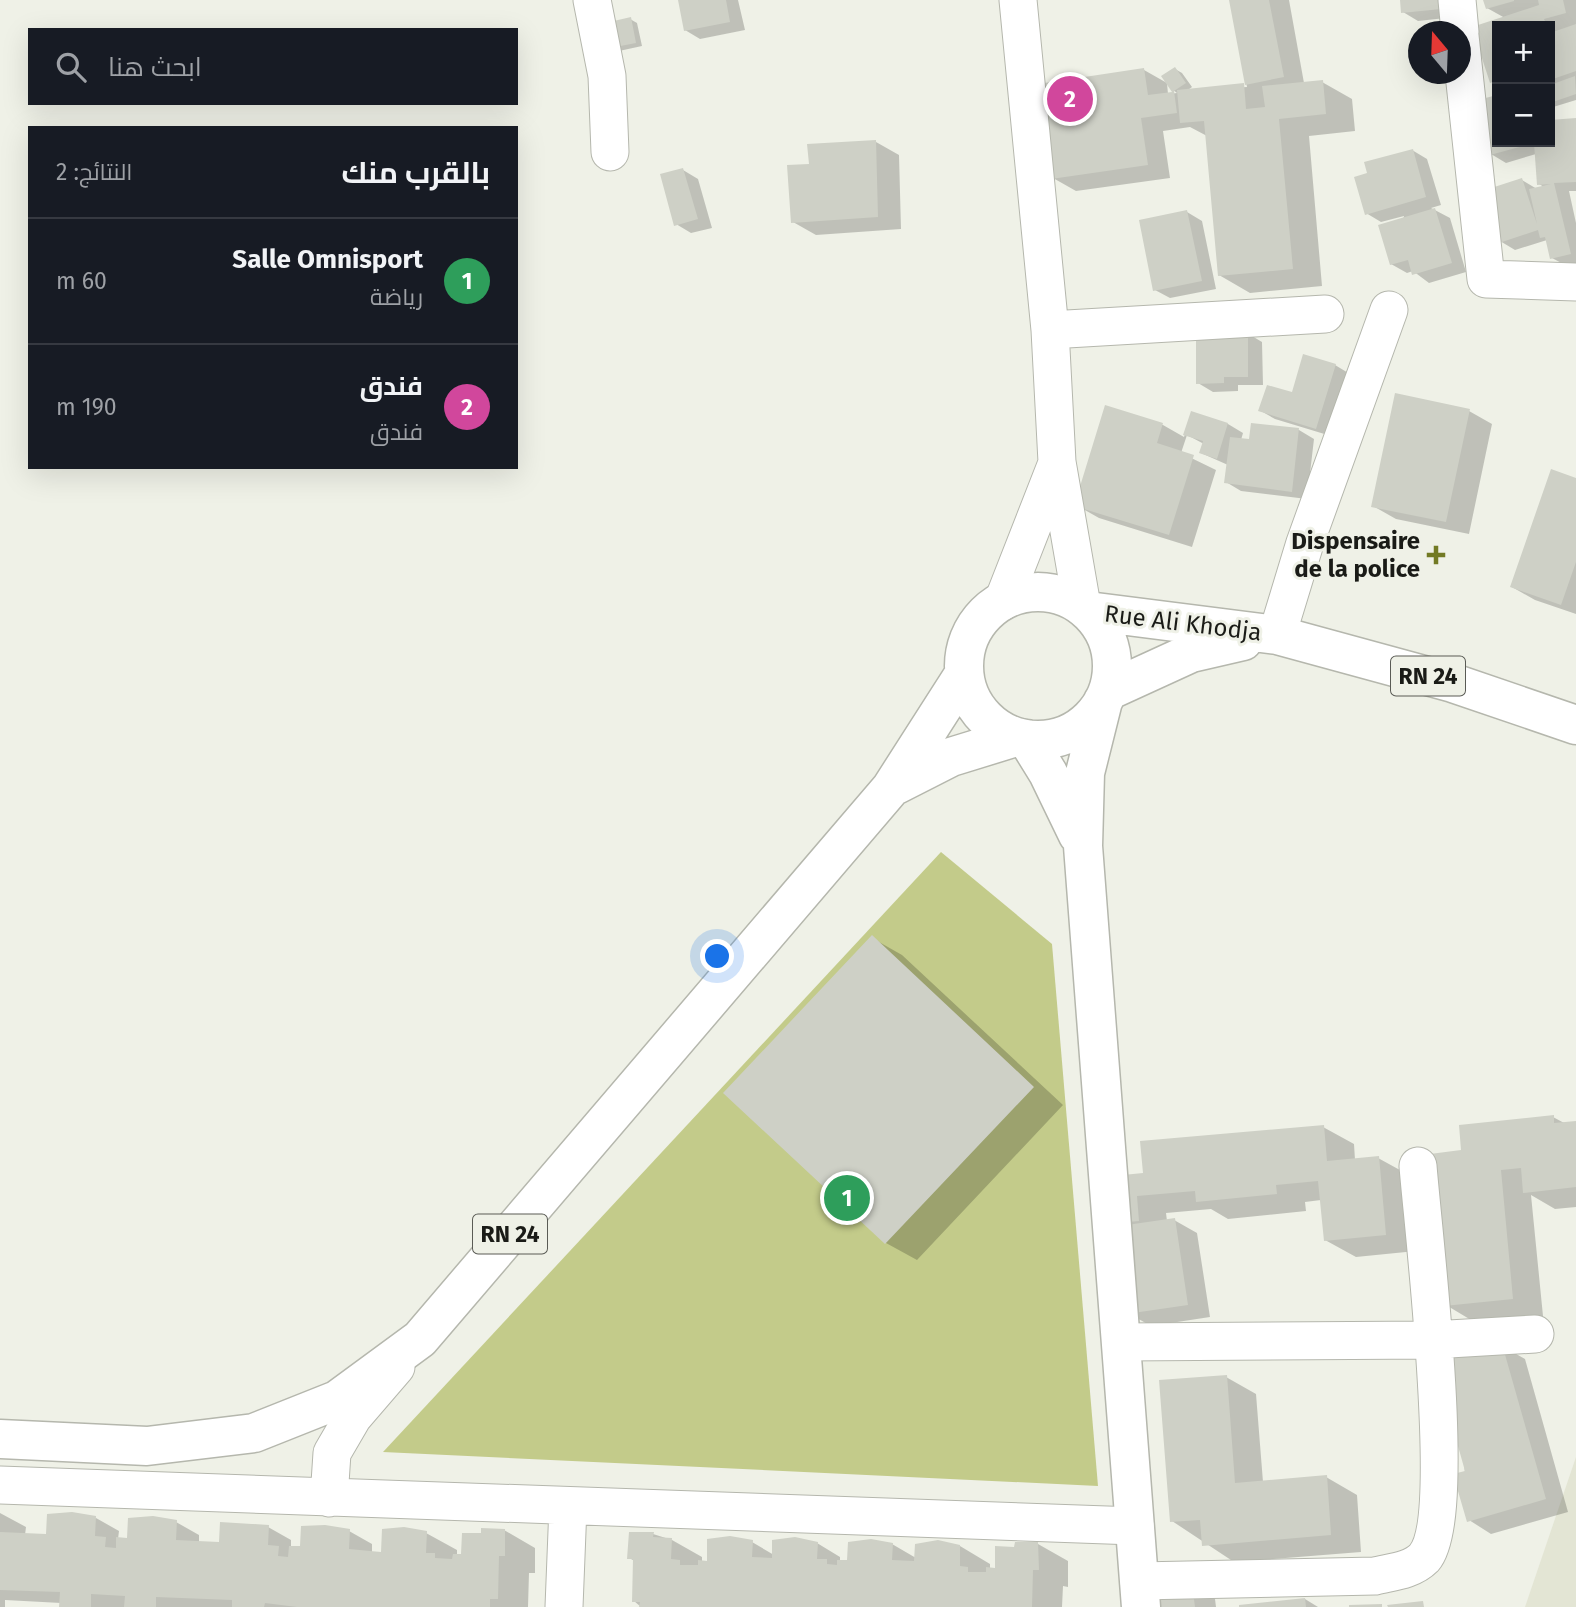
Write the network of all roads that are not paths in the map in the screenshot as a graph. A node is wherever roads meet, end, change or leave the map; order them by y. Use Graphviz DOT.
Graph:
graph roads {
  1 [pos="592,0"];
  2 [pos="1018,0"];
  3 [pos="1457,0"];
  4 [pos="1459,21"];
  5 [pos="1465,84"];
  6 [pos="610,152"];
  7 [pos="1576,282"];
  8 [pos="1389,310"];
  9 [pos="1325,314"];
  10 [pos="1050,330"];
  11 [pos="1057,462"];
  12 [pos="1003,601"];
  13 [pos="1085,609"];
  14 [pos="1277,635"];
  15 [pos="964,674"];
  16 [pos="1105,696"];
  17 [pos="1576,725"];
  18 [pos="1021,738"];
  19 [pos="891,788"];
  20 [pos="1083,846"];
  21 [pos="1418,1166"];
  22 [pos="1535,1334"];
  23 [pos="420,1339"];
  24 [pos="1432,1340"];
  25 [pos="1121,1342"];
  26 [pos="0,1439"];
  27 [pos="0,1485"];
  28 [pos="328,1497"];
  29 [pos="568,1506"];
  30 [pos="1135,1527"];
  31 [pos="1140,1594"];
  32 [pos="564,1607"];
  1 -- 6 [label="street"];
  2 -- 10 [label="street"];
  3 -- 4 [label="street"];
  5 -- 7 [label="street"];
  8 -- 14 [label="street"];
  9 -- 10 [label="street"];
  10 -- 11 [label="street"];
  11 -- 12 [label="street"];
  11 -- 13 [label="street"];
  12 -- 13 [label="main road"];
  12 -- 15 [label="main road"];
  13 -- 14 [label="main road, Rue Ali Khodja / RN 24"];
  13 -- 16 [label="main road"];
  14 -- 16 [label="main road, Rue Ali Khodja / RN 24"];
  14 -- 17 [label="main road, Rue Ali Khodja / RN 24"];
  15 -- 18 [label="main road"];
  15 -- 19 [label="main road, RN 24"];
  16 -- 18 [label="main road"];
  16 -- 20 [label="main road"];
  18 -- 19 [label="main road, RN 24"];
  18 -- 20 [label="main road"];
  19 -- 23 [label="main road, RN 24"];
  20 -- 25 [label="main road"];
  21 -- 24 [label="street"];
  22 -- 24 [label="street"];
  23 -- 26 [label="main road, RN 24"];
  23 -- 28 [label="street"];
  24 -- 25 [label="street"];
  24 -- 31 [label="street"];
  25 -- 30 [label="main road"];
  27 -- 28 [label="street"];
  28 -- 29 [label="street"];
  29 -- 30 [label="street"];
  29 -- 32 [label="street"];
  30 -- 31 [label="main road"];
}
